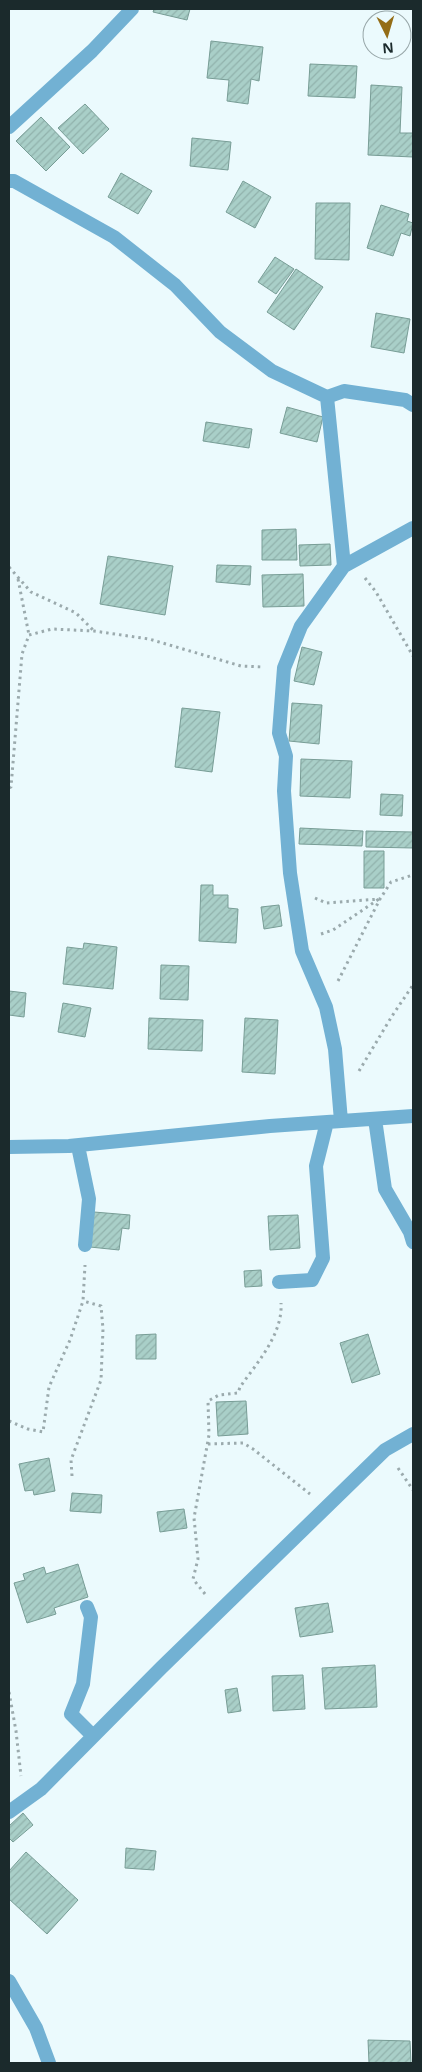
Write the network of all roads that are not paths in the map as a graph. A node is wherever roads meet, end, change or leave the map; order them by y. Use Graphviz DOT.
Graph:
graph roads {
  1 [pos="132,9"];
  2 [pos="9,127"];
  3 [pos="9,181"];
  4 [pos="328,397"];
  5 [pos="413,405"];
  6 [pos="413,528"];
  7 [pos="348,564"];
  8 [pos="413,1116"];
  9 [pos="375,1119"];
  10 [pos="334,1122"];
  11 [pos="78,1146"];
  12 [pos="9,1147"];
  13 [pos="413,1242"];
  14 [pos="85,1245"];
  15 [pos="279,1282"];
  16 [pos="413,1434"];
  17 [pos="87,1608"];
  18 [pos="93,1736"];
  19 [pos="9,1812"];
  20 [pos="9,1981"];
  21 [pos="48,2063"];
  1 -- 2 [label="street"];
  3 -- 4 [label="street"];
  4 -- 5 [label="street"];
  4 -- 7 [label="street"];
  6 -- 7 [label="street"];
  7 -- 10 [label="street"];
  8 -- 9 [label="street"];
  9 -- 10 [label="street"];
  9 -- 13 [label="street"];
  10 -- 11 [label="street"];
  10 -- 15 [label="street"];
  11 -- 12 [label="street"];
  11 -- 14 [label="street"];
  16 -- 18 [label="street"];
  17 -- 18 [label="street"];
  18 -- 19 [label="street"];
  20 -- 21 [label="street"];
}
